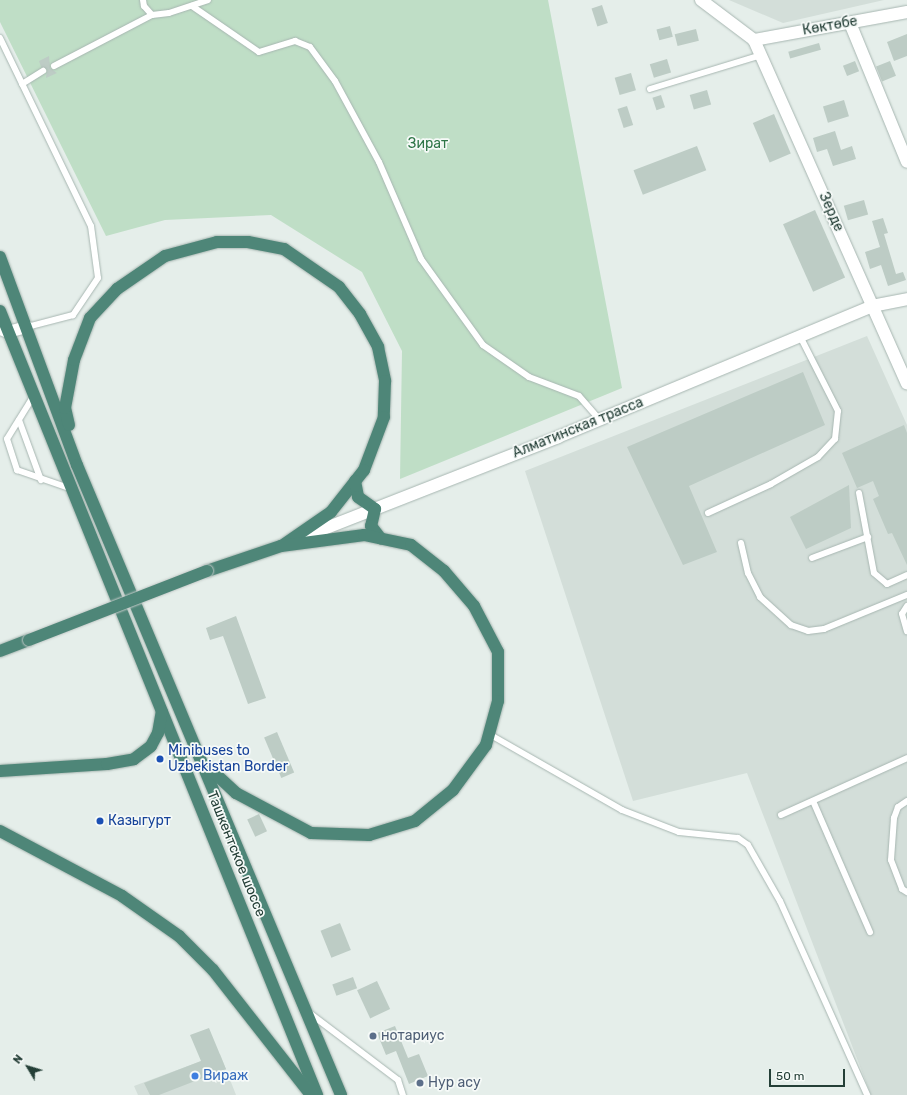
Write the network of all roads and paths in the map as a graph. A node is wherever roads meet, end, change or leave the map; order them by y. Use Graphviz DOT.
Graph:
graph roads {
  1 [pos="143,0"];
  2 [pos="208,0"];
  3 [pos="702,0"];
  4 [pos="192,6"];
  5 [pos="907,12"];
  6 [pos="152,15"];
  7 [pos="850,23"];
  8 [pos="0,38"];
  9 [pos="754,40"];
  10 [pos="761,56"];
  11 [pos="54,66"];
  12 [pos="43,72"];
  13 [pos="22,84"];
  14 [pos="650,88"];
  15 [pos="907,162"];
  16 [pos="0,257"];
  17 [pos="907,299"];
  18 [pos="872,306"];
  19 [pos="0,312"];
  20 [pos="26,327"];
  21 [pos="4,330"];
  22 [pos="800,336"];
  23 [pos="904,372"];
  24 [pos="907,384"];
  25 [pos="33,397"];
  26 [pos="19,420"];
  27 [pos="600,420"];
  28 [pos="77,465"];
  29 [pos="41,480"];
  30 [pos="355,481"];
  31 [pos="86,486"];
  32 [pos="73,490"];
  33 [pos="859,493"];
  34 [pos="375,509"];
  35 [pos="708,513"];
  36 [pos="868,537"];
  37 [pos="381,539"];
  38 [pos="741,543"];
  39 [pos="281,546"];
  40 [pos="812,558"];
  41 [pos="907,575"];
  42 [pos="907,595"];
  43 [pos="907,606"];
  44 [pos="907,631"];
  45 [pos="0,651"];
  46 [pos="174,693"];
  47 [pos="160,706"];
  48 [pos="489,734"];
  49 [pos="907,758"];
  50 [pos="204,763"];
  51 [pos="0,771"];
  52 [pos="813,801"];
  53 [pos="907,801"];
  54 [pos="781,815"];
  55 [pos="0,831"];
  56 [pos="907,892"];
  57 [pos="870,932"];
  58 [pos="306,1010"];
  59 [pos="286,1019"];
  60 [pos="311,1095"];
  61 [pos="317,1095"];
  62 [pos="341,1095"];
  63 [pos="403,1095"];
  64 [pos="867,1095"];
  1 -- 6 [label="lane"];
  2 -- 4 [label="lane"];
  3 -- 9 [label="street"];
  4 -- 6 [label="lane"];
  4 -- 27 [label="lane"];
  5 -- 7 [label="street, Көктөбе"];
  6 -- 11 [label="lane"];
  7 -- 9 [label="street, Көктөбе"];
  7 -- 15 [label="street"];
  8 -- 13 [label="lane"];
  9 -- 10 [label="street, Зерде"];
  10 -- 14 [label="lane"];
  10 -- 18 [label="street, Зерде"];
  12 -- 13 [label="lane"];
  13 -- 20 [label="lane"];
  16 -- 20 [label="highway"];
  17 -- 18 [label="street, Алматинская трасса"];
  18 -- 22 [label="street, Алматинская трасса"];
  18 -- 23 [label="street, Зерде"];
  19 -- 21 [label="highway, Ташкентское шоссе"];
  20 -- 21 [label="street"];
  20 -- 28 [label="highway"];
  21 -- 25 [label="highway, Ташкентское шоссе"];
  22 -- 27 [label="street, Алматинская трасса"];
  22 -- 35 [label="lane"];
  23 -- 24 [label="street, Зерде"];
  25 -- 26 [label="lane"];
  25 -- 32 [label="highway, Ташкентское шоссе"];
  26 -- 29 [label="lane"];
  26 -- 29 [label="lane"];
  27 -- 34 [label="street, Алматинская трасса"];
  28 -- 30 [label="highway"];
  28 -- 31 [label="highway"];
  29 -- 32 [label="lane"];
  30 -- 34 [label="highway"];
  30 -- 39 [label="highway"];
  31 -- 32 [label="highway"];
  31 -- 46 [label="highway"];
  32 -- 47 [label="highway, Ташкентское шоссе"];
  33 -- 36 [label="lane"];
  34 -- 37 [label="highway"];
  34 -- 39 [label="street, Алматинская трасса"];
  36 -- 40 [label="lane"];
  36 -- 41 [label="lane"];
  37 -- 39 [label="highway"];
  37 -- 48 [label="highway"];
  38 -- 42 [label="lane"];
  39 -- 45 [label="highway, bridge"];
  43 -- 44 [label="lane"];
  46 -- 47 [label="highway"];
  46 -- 50 [label="highway"];
  47 -- 51 [label="highway"];
  47 -- 59 [label="highway, Ташкентское шоссе"];
  48 -- 50 [label="highway"];
  48 -- 64 [label="lane"];
  49 -- 52 [label="lane"];
  50 -- 58 [label="highway"];
  52 -- 54 [label="lane"];
  52 -- 57 [label="lane"];
  53 -- 56 [label="lane"];
  55 -- 60 [label="highway"];
  58 -- 59 [label="highway"];
  58 -- 62 [label="highway"];
  58 -- 63 [label="lane"];
  59 -- 61 [label="highway, Ташкентское шоссе"];
}
